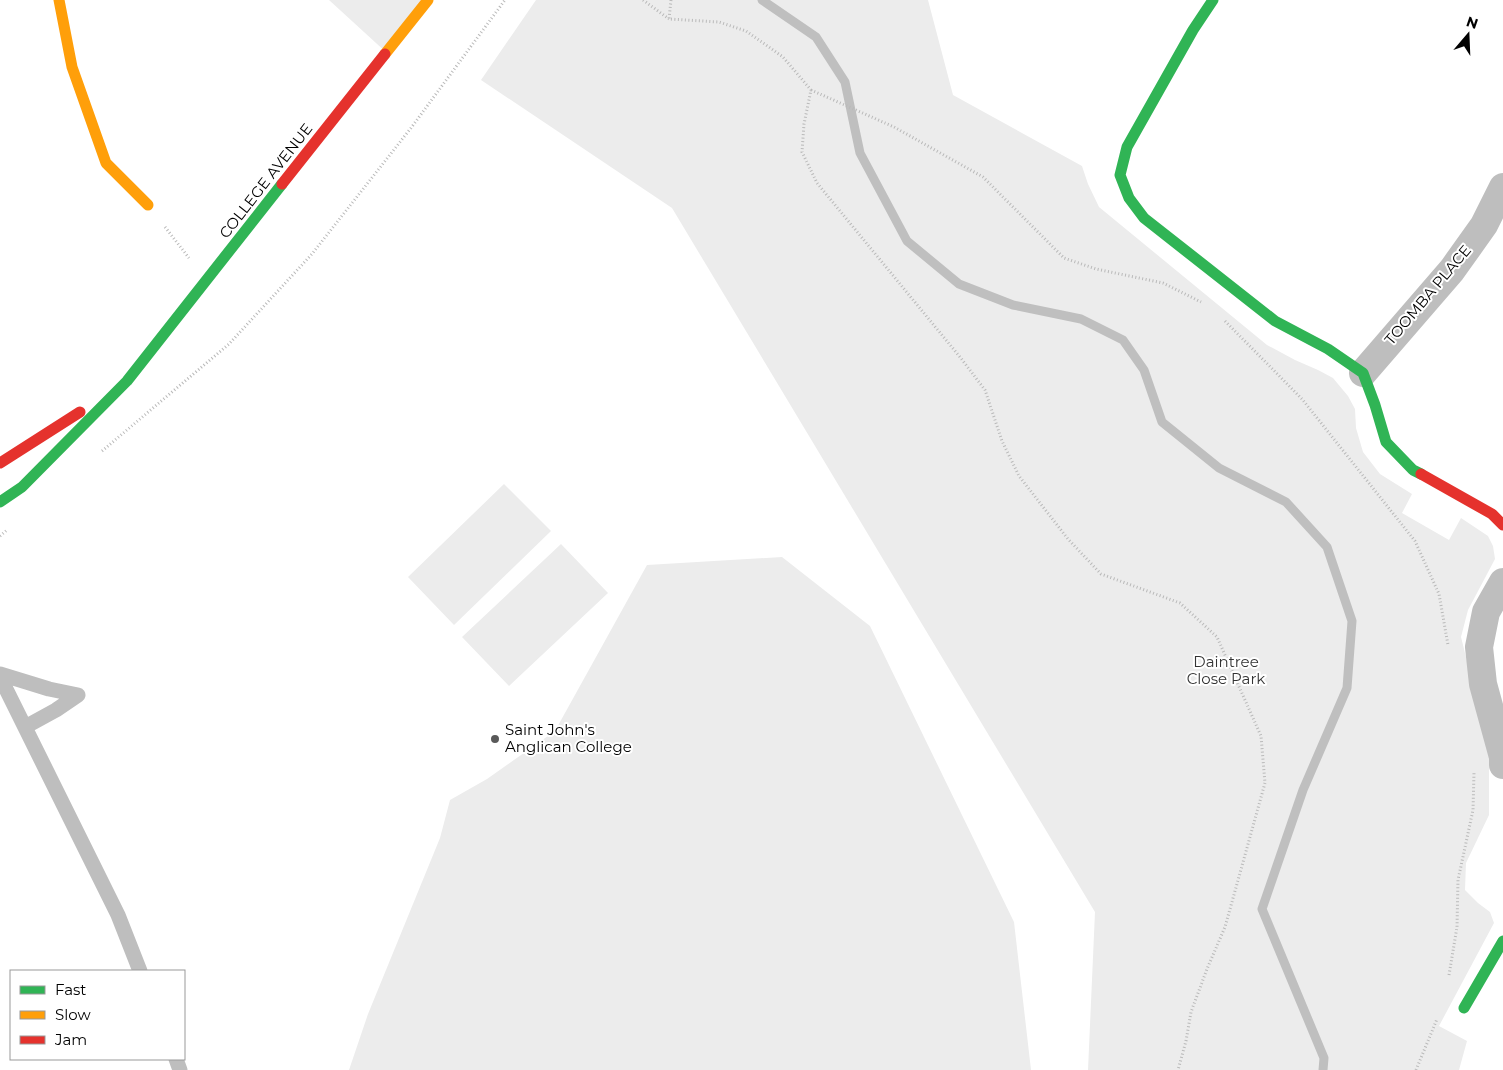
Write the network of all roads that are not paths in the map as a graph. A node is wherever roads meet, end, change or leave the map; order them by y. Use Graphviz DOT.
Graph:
graph roads {
  1 [pos="59,0"];
  2 [pos="428,0"];
  3 [pos="1213,0"];
  4 [pos="1503,187"];
  5 [pos="148,205"];
  6 [pos="1362,373"];
  7 [pos="127,381"];
  8 [pos="0,463"];
  9 [pos="0,502"];
  10 [pos="1503,525"];
  11 [pos="1503,582"];
  12 [pos="0,674"];
  13 [pos="0,684"];
  14 [pos="25,727"];
  15 [pos="1503,765"];
  16 [pos="1503,941"];
  17 [pos="140,970"];
  18 [pos="1464,1008"];
  1 -- 5 [label="street"];
  2 -- 7 [label="street, COLLEGE AVENUE"];
  3 -- 6 [label="street"];
  4 -- 6 [label="street, TOOMBA PLACE"];
  6 -- 10 [label="street"];
  7 -- 8 [label="street, COLLEGE AVENUE"];
  7 -- 9 [label="street, COLLEGE AVENUE"];
  11 -- 15 [label="street"];
  12 -- 14 [label="lane"];
  13 -- 14 [label="lane"];
  14 -- 17 [label="lane"];
  16 -- 18 [label="street"];
}
